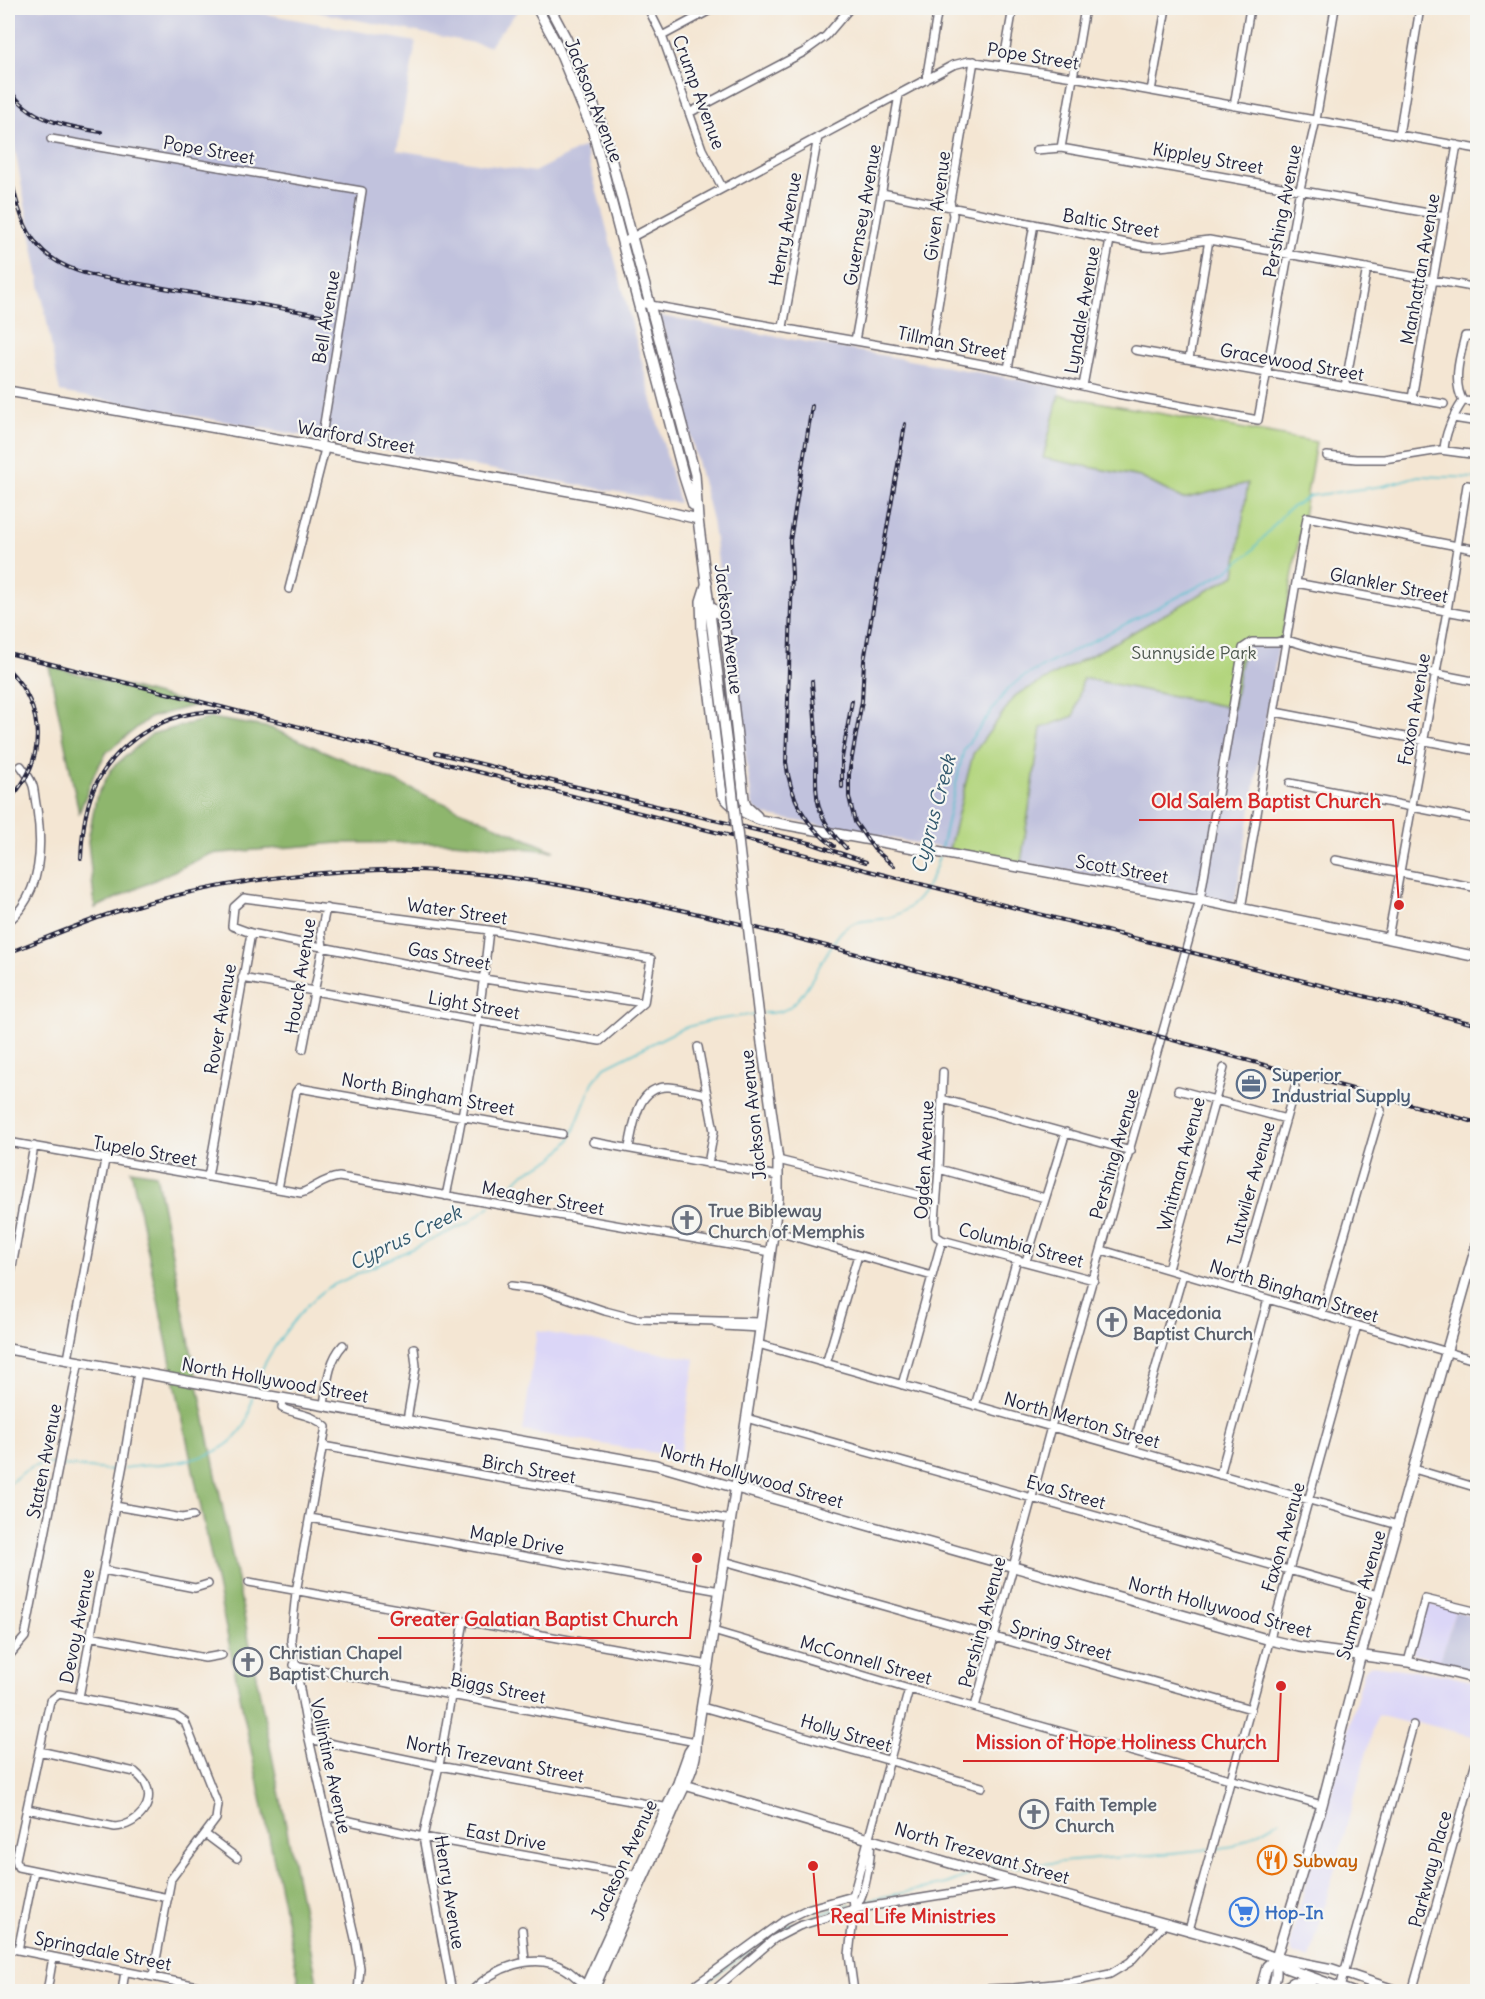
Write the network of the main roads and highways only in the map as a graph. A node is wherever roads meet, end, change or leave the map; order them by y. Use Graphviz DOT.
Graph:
graph roads {
  1 [pos="543,8"];
  2 [pos="8,391"];
  3 [pos="698,519"];
  4 [pos="707,582"];
  5 [pos="710,606"];
  6 [pos="760,820"];
  7 [pos="1478,957"];
  8 [pos="1478,1240"];
  9 [pos="8,1349"];
  10 [pos="735,1489"];
  11 [pos="1361,1654"];
  12 [pos="1478,1679"];
  13 [pos="696,1742"];
  14 [pos="691,1771"];
  15 [pos="681,1784"];
  16 [pos="703,1790"];
  17 [pos="670,1808"];
  18 [pos="1276,1958"];
  19 [pos="1318,1980"];
  20 [pos="1478,1983"];
  21 [pos="588,1989"];
  22 [pos="1260,1992"];
  23 [pos="1272,1992"];
  24 [pos="1279,1992"];
  25 [pos="1352,1992"];
  26 [pos="1400,1992"];
  27 [pos="1475,1992"];
  1 -- 3 [label="main road, Jackson Avenue"];
  1 -- 3 [label="main road, Jackson Avenue"];
  2 -- 3 [label="main road, Warford Street"];
  3 -- 4 [label="main road, Jackson Avenue"];
  4 -- 5 [label="main road, Jackson Avenue"];
  4 -- 6 [label="main road, Scott Street"];
  5 -- 6 [label="main road"];
  5 -- 10 [label="main road, Jackson Avenue, bridge"];
  6 -- 7 [label="main road, Scott Street"];
  8 -- 11 [label="main road, Summer Avenue"];
  9 -- 10 [label="main road, North Hollywood Street"];
  10 -- 11 [label="main road, North Hollywood Street"];
  10 -- 13 [label="main road, Jackson Avenue"];
  11 -- 12 [label="main road, North Hollywood Street"];
  11 -- 18 [label="main road, Summer Avenue"];
  13 -- 14 [label="main road, Jackson Avenue"];
  13 -- 15 [label="main road, Jackson Avenue"];
  14 -- 15 [label="main road, Jackson Avenue"];
  14 -- 16 [label="main road"];
  15 -- 16 [label="main road, North Trezevant Street"];
  15 -- 17 [label="main road, Jackson Avenue"];
  16 -- 18 [label="main road, North Trezevant Street"];
  17 -- 21 [label="main road, Jackson Avenue"];
  17 -- 21 [label="main road, Jackson Avenue"];
  18 -- 19 [label="main road"];
  18 -- 22 [label="main road"];
  18 -- 23 [label="main road"];
  18 -- 26 [label="main road"];
  19 -- 24 [label="main road"];
  19 -- 25 [label="main road"];
  20 -- 27 [label="main road"];
}
